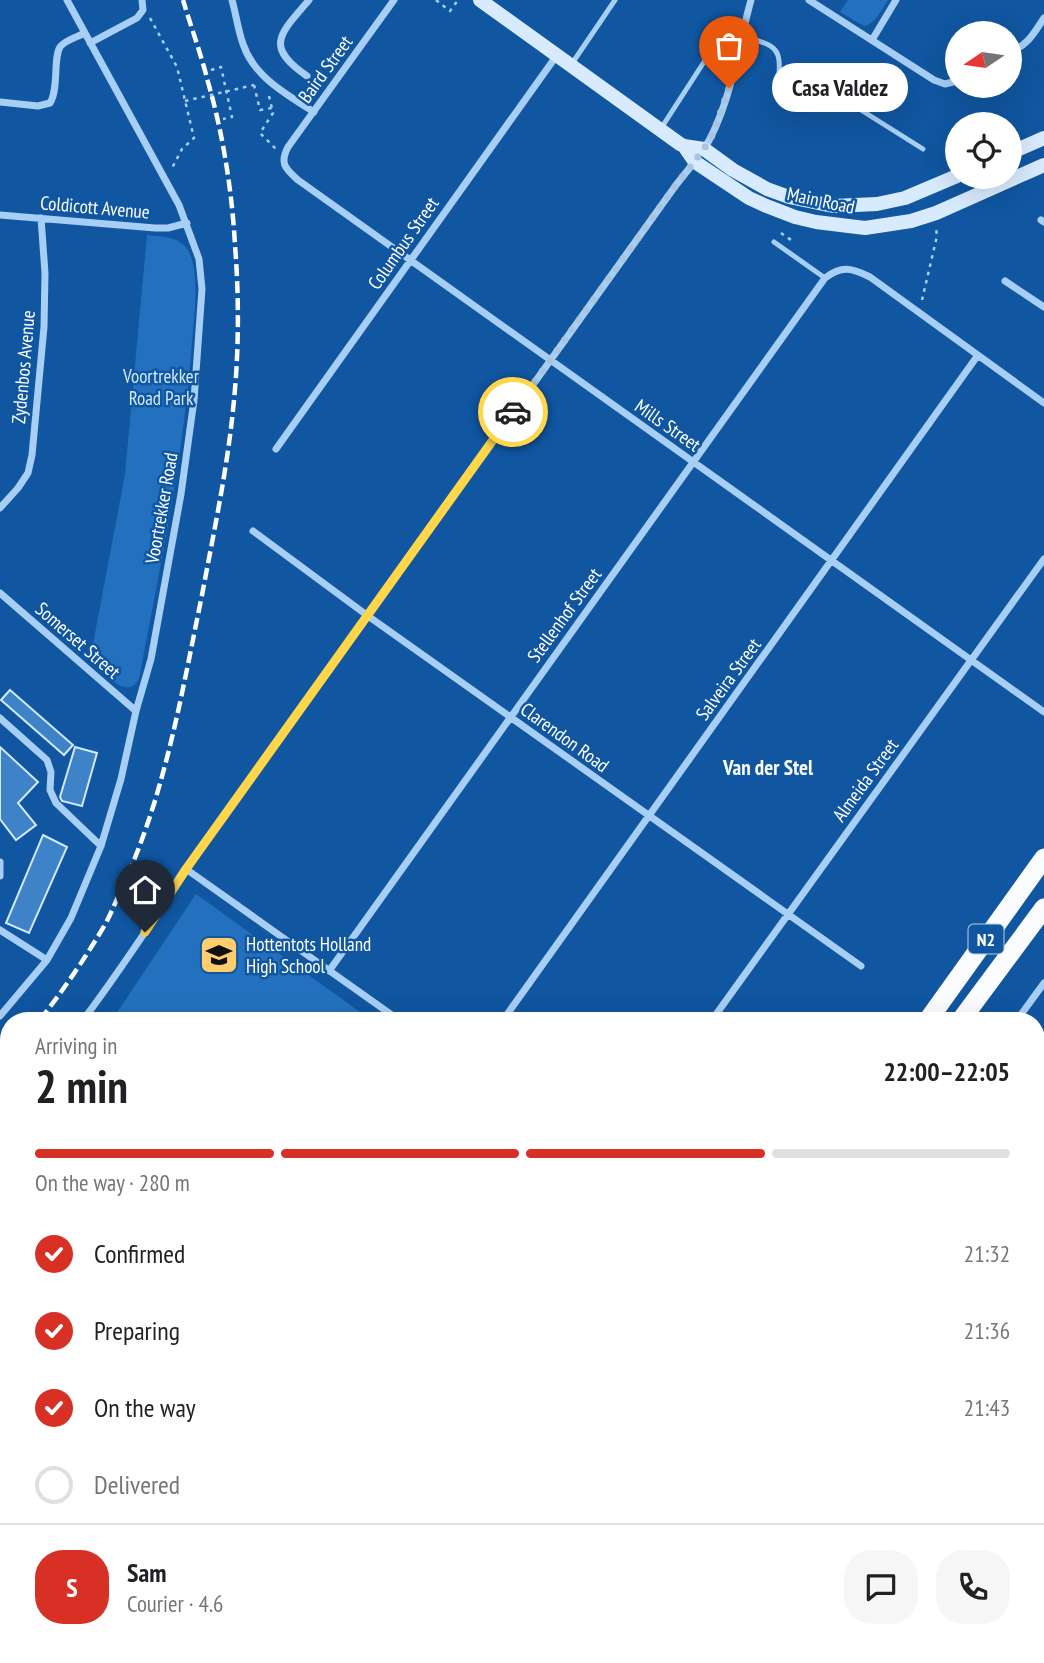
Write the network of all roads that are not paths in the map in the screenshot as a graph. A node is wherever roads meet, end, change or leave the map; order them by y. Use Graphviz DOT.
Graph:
graph roads {
  1 [pos="66,0"];
  2 [pos="142,0"];
  3 [pos="232,0"];
  4 [pos="309,0"];
  5 [pos="394,0"];
  6 [pos="480,0"];
  7 [pos="615,0"];
  8 [pos="751,0"];
  9 [pos="809,0"];
  10 [pos="896,0"];
  11 [pos="1044,18"];
  12 [pos="85,33"];
  13 [pos="741,36"];
  14 [pos="872,40"];
  15 [pos="90,43"];
  16 [pos="1022,47"];
  17 [pos="556,55"];
  18 [pos="571,65"];
  19 [pos="878,71"];
  20 [pos="307,76"];
  21 [pos="945,84"];
  22 [pos="0,102"];
  23 [pos="853,105"];
  24 [pos="314,112"];
  25 [pos="660,130"];
  26 [pos="1044,138"];
  27 [pos="684,146"];
  28 [pos="1022,148"];
  29 [pos="704,149"];
  30 [pos="923,149"];
  31 [pos="283,156"];
  32 [pos="695,162"];
  33 [pos="1044,165"];
  34 [pos="945,181"];
  35 [pos="0,215"];
  36 [pos="41,218"];
  37 [pos="187,223"];
  38 [pos="774,242"];
  39 [pos="410,260"];
  40 [pos="825,278"];
  41 [pos="1005,281"];
  42 [pos="1044,307"];
  43 [pos="978,355"];
  44 [pos="550,360"];
  45 [pos="1044,403"];
  46 [pos="276,449"];
  47 [pos="693,462"];
  48 [pos="0,508"];
  49 [pos="253,531"];
  50 [pos="1044,559"];
  51 [pos="831,561"];
  52 [pos="0,593"];
  53 [pos="368,616"];
  54 [pos="971,660"];
  55 [pos="136,711"];
  56 [pos="1044,712"];
  57 [pos="510,717"];
  58 [pos="0,718"];
  59 [pos="649,816"];
  60 [pos="101,846"];
  61 [pos="1044,859"];
  62 [pos="0,862"];
  63 [pos="186,869"];
  64 [pos="0,876"];
  65 [pos="1044,908"];
  66 [pos="787,915"];
  67 [pos="0,930"];
  68 [pos="47,960"];
  69 [pos="861,967"];
  70 [pos="329,971"];
  71 [pos="1044,983"];
  72 [pos="3,1012"];
  73 [pos="89,1012"];
  74 [pos="388,1012"];
  75 [pos="509,1012"];
  76 [pos="718,1012"];
  77 [pos="934,1012"];
  78 [pos="967,1012"];
  79 [pos="1023,1012"];
  1 -- 12 [label="street, Voortrekker Road"];
  2 -- 15 [label="street"];
  3 -- 24 [label="street"];
  4 -- 20 [label="street"];
  5 -- 24 [label="street, Baird Street"];
  6 -- 17 [label="main road, Main Road"];
  7 -- 18 [label="lane"];
  8 -- 13 [label="street"];
  9 -- 14 [label="street"];
  10 -- 14 [label="street"];
  11 -- 16 [label="street"];
  12 -- 15 [label="street, Voortrekker Road"];
  12 -- 22 [label="street"];
  13 -- 23 [label="lane"];
  13 -- 25 [label="lane"];
  13 -- 29 [label="street"];
  14 -- 21 [label="street"];
  15 -- 37 [label="street, Voortrekker Road"];
  17 -- 18 [label="main road, Main Road"];
  17 -- 39 [label="street, Columbus Street"];
  18 -- 25 [label="main road, Main Road"];
  19 -- 23 [label="lane"];
  23 -- 30 [label="lane"];
  24 -- 31 [label="street, Baird Street"];
  25 -- 27 [label="main road, Main Road"];
  26 -- 28 [label="main road"];
  27 -- 29 [label="main road, Main Road"];
  27 -- 32 [label="main road, Main Road"];
  29 -- 32 [label="street"];
  29 -- 34 [label="main road, Main Road"];
  31 -- 39 [label="street, Mills Street"];
  32 -- 33 [label="main road, Main Road"];
  32 -- 44 [label="street"];
  35 -- 36 [label="street, Coldicott Avenue"];
  36 -- 37 [label="street, Coldicott Avenue"];
  36 -- 48 [label="street, Zydenbos Avenue"];
  37 -- 55 [label="street, Voortrekker Road"];
  38 -- 40 [label="lane"];
  39 -- 44 [label="street, Mills Street"];
  39 -- 46 [label="street, Columbus Street"];
  40 -- 43 [label="street"];
  40 -- 47 [label="street, Stellenhof Street"];
  41 -- 42 [label="street"];
  43 -- 45 [label="street"];
  43 -- 51 [label="street, Salveira Street"];
  44 -- 47 [label="street, Mills Street"];
  44 -- 53 [label="street"];
  47 -- 51 [label="street, Mills Street"];
  47 -- 57 [label="street, Stellenhof Street"];
  49 -- 53 [label="street, Clarendon Road"];
  50 -- 54 [label="street, Almeida Street"];
  51 -- 54 [label="street, Mills Street"];
  51 -- 59 [label="street, Salveira Street"];
  52 -- 55 [label="street, Somerset Street"];
  53 -- 57 [label="street, Clarendon Road"];
  53 -- 63 [label="street"];
  54 -- 56 [label="street, Mills Street"];
  54 -- 66 [label="street, Almeida Street"];
  55 -- 60 [label="street, Voortrekker Road"];
  57 -- 59 [label="street, Clarendon Road"];
  57 -- 70 [label="street, Stellenhof Street"];
  58 -- 60 [label="street"];
  59 -- 66 [label="street, Clarendon Road"];
  59 -- 75 [label="street, Salveira Street"];
  60 -- 68 [label="street, Voortrekker Road"];
  61 -- 77 [label="highway, N2"];
  62 -- 64 [label="street"];
  63 -- 70 [label="street"];
  63 -- 73 [label="street"];
  65 -- 78 [label="highway, N2"];
  66 -- 69 [label="street, Clarendon Road"];
  66 -- 76 [label="street, Almeida Street"];
  67 -- 68 [label="street"];
  68 -- 72 [label="street, Voortrekker Road"];
  70 -- 74 [label="street"];
  71 -- 79 [label="street"];
}
